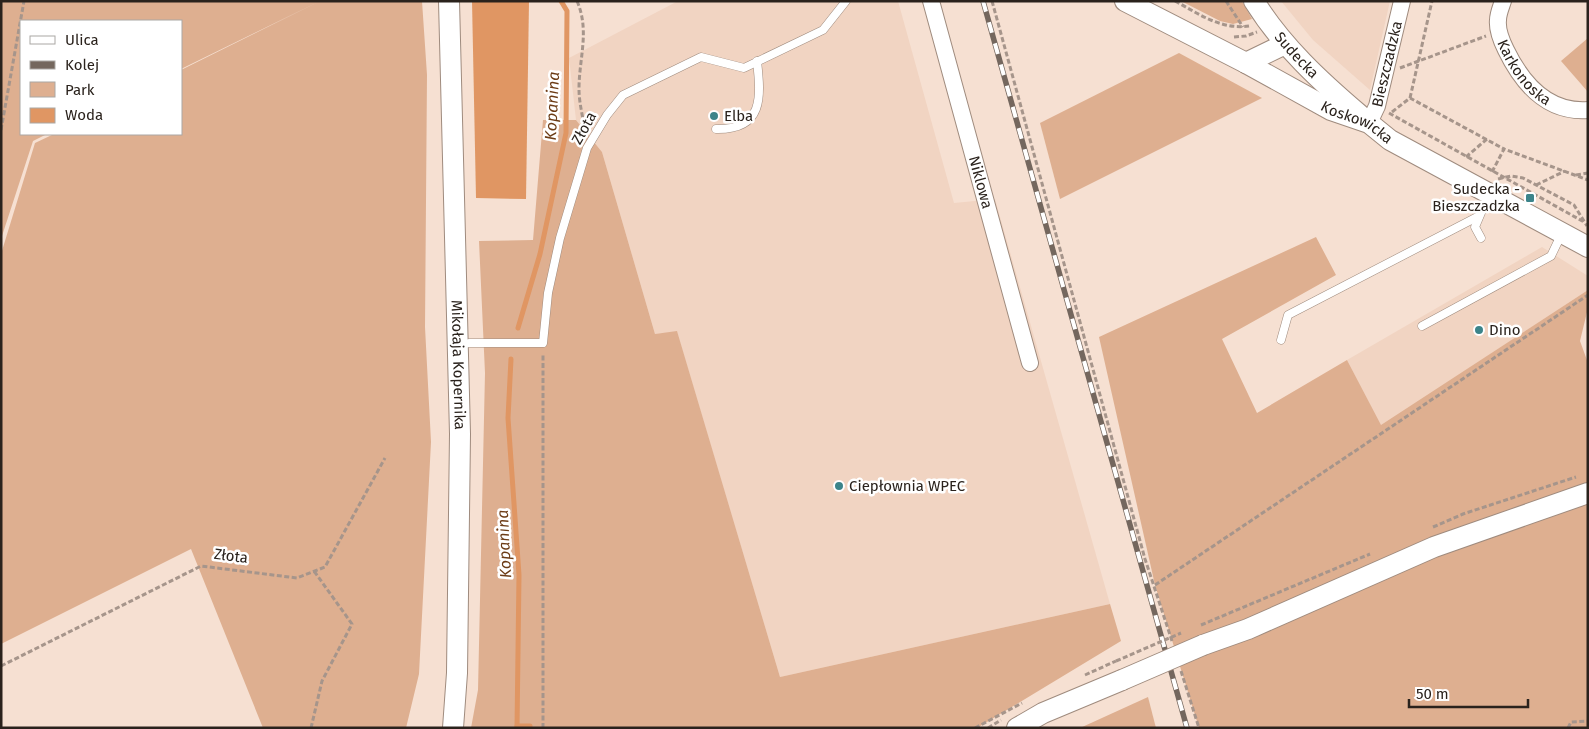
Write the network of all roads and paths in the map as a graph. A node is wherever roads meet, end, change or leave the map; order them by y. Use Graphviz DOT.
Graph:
graph roads {
  1 [pos="24,1"];
  2 [pos="449,1"];
  3 [pos="578,1"];
  4 [pos="846,1"];
  5 [pos="932,1"];
  6 [pos="992,1"];
  7 [pos="1125,1"];
  8 [pos="1174,1"];
  9 [pos="1226,1"];
  10 [pos="1402,1"];
  11 [pos="1432,1"];
  12 [pos="1503,1"];
  13 [pos="1259,9"];
  14 [pos="21,20"];
  15 [pos="20,23"];
  16 [pos="1243,27"];
  17 [pos="1500,30"];
  18 [pos="1284,44"];
  19 [pos="757,62"];
  20 [pos="1246,63"];
  21 [pos="1418,63"];
  22 [pos="1385,72"];
  23 [pos="1410,98"];
  24 [pos="1588,110"];
  25 [pos="1379,114"];
  26 [pos="716,128"];
  27 [pos="1,130"];
  28 [pos="1487,139"];
  29 [pos="587,148"];
  30 [pos="1504,148"];
  31 [pos="1466,157"];
  32 [pos="1565,171"];
  33 [pos="1492,172"];
  34 [pos="1588,173"];
  35 [pos="1576,175"];
  36 [pos="1588,180"];
  37 [pos="1536,185"];
  38 [pos="1489,194"];
  39 [pos="1480,216"];
  40 [pos="1588,223"];
  41 [pos="1562,233"];
  42 [pos="1481,238"];
  43 [pos="1588,247"];
  44 [pos="1588,295"];
  45 [pos="1422,326"];
  46 [pos="1281,340"];
  47 [pos="544,343"];
  48 [pos="458,346"];
  49 [pos="1030,363"];
  50 [pos="385,458"];
  51 [pos="1588,493"];
  52 [pos="314,571"];
  53 [pos="1154,585"];
  54 [pos="1186,632"];
  55 [pos="1170,638"];
  56 [pos="1172,644"];
  57 [pos="1116,661"];
  58 [pos="1178,662"];
  59 [pos="1,666"];
  60 [pos="1588,721"];
  61 [pos="311,728"];
  62 [pos="453,728"];
  63 [pos="543,728"];
  64 [pos="1017,728"];
  65 [pos="1199,728"];
  66 [pos="1568,728"];
  1 -- 14 [label="path"];
  2 -- 48 [label="street, Mikołaja Kopernika"];
  3 -- 29 [label="path"];
  4 -- 19 [label="lane, Złota"];
  5 -- 49 [label="street, Niklowa"];
  6 -- 53 [label="path"];
  7 -- 20 [label="street, Koskowicka"];
  8 -- 16 [label="path"];
  9 -- 16 [label="path"];
  10 -- 22 [label="street, Bieszczadzka"];
  11 -- 21 [label="path"];
  12 -- 17 [label="street, Karkonoska"];
  13 -- 16 [label="path"];
  13 -- 18 [label="street, Sudecka"];
  15 -- 27 [label="path"];
  17 -- 21 [label="path"];
  17 -- 24 [label="street, Karkonoska"];
  18 -- 20 [label="street"];
  18 -- 25 [label="street, Sudecka"];
  19 -- 26 [label="lane"];
  19 -- 29 [label="lane, Złota"];
  20 -- 25 [label="street, Koskowicka"];
  21 -- 22 [label="path"];
  21 -- 23 [label="path"];
  22 -- 25 [label="street, Bieszczadzka"];
  23 -- 25 [label="path"];
  23 -- 28 [label="path"];
  25 -- 31 [label="path"];
  25 -- 38 [label="street, Koskowicka"];
  28 -- 30 [label="path"];
  28 -- 31 [label="path"];
  29 -- 47 [label="lane, Złota"];
  30 -- 32 [label="path"];
  30 -- 33 [label="path"];
  31 -- 33 [label="path"];
  32 -- 35 [label="path"];
  32 -- 37 [label="path"];
  33 -- 40 [label="path"];
  34 -- 35 [label="path"];
  35 -- 36 [label="path"];
  38 -- 39 [label="lane"];
  38 -- 41 [label="street, Koskowicka"];
  39 -- 42 [label="lane"];
  39 -- 46 [label="lane"];
  41 -- 43 [label="street, Koskowicka"];
  41 -- 45 [label="lane"];
  44 -- 53 [label="path"];
  47 -- 48 [label="lane"];
  47 -- 63 [label="path"];
  48 -- 62 [label="street, Mikołaja Kopernika"];
  50 -- 52 [label="path, Złota"];
  51 -- 64 [label="street, bridge"];
  52 -- 59 [label="path, Złota"];
  52 -- 61 [label="path"];
  53 -- 55 [label="path"];
  54 -- 55 [label="path, bridge"];
  55 -- 56 [label="path"];
  55 -- 57 [label="path, bridge"];
  58 -- 65 [label="path"];
  60 -- 66 [label="path"];
}
